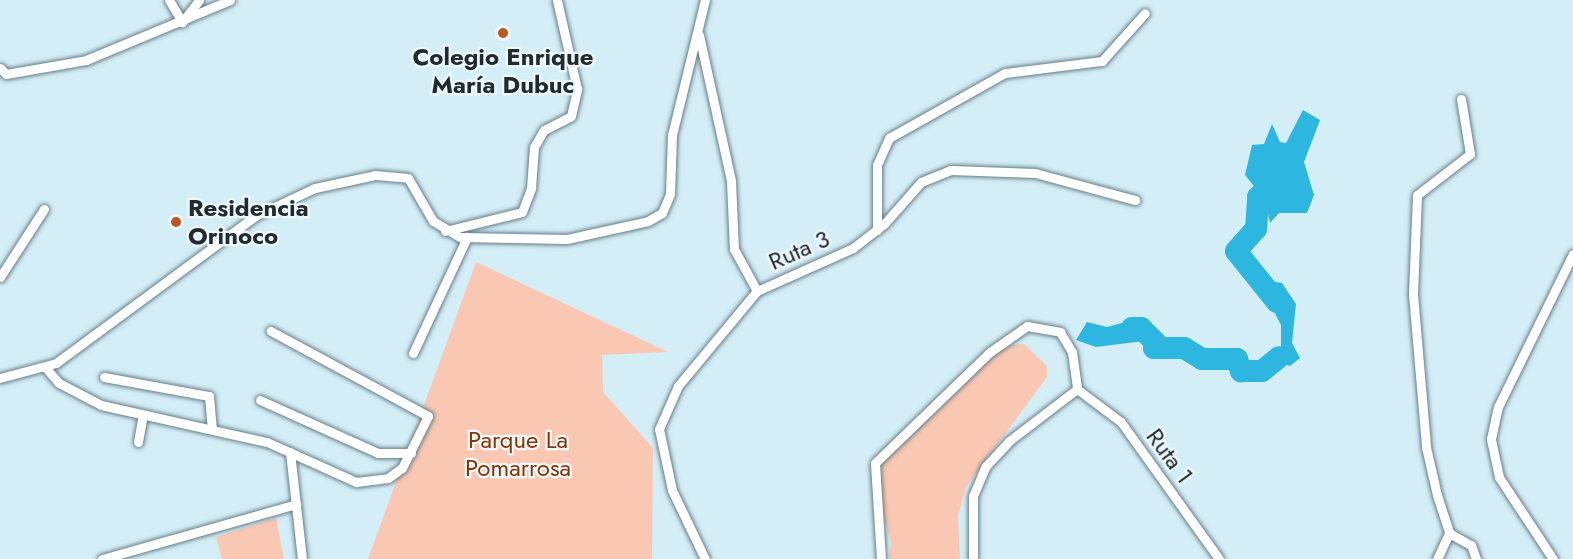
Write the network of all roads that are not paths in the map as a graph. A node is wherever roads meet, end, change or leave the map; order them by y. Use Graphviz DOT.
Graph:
graph roads {
  1 [pos="170,0"];
  2 [pos="199,0"];
  3 [pos="230,0"];
  4 [pos="558,0"];
  5 [pos="705,0"];
  6 [pos="1144,13"];
  7 [pos="182,22"];
  8 [pos="699,35"];
  9 [pos="0,68"];
  10 [pos="1461,99"];
  11 [pos="1135,200"];
  12 [pos="44,209"];
  13 [pos="877,230"];
  14 [pos="445,231"];
  15 [pos="467,237"];
  16 [pos="1573,254"];
  17 [pos="0,276"];
  18 [pos="757,291"];
  19 [pos="271,331"];
  20 [pos="413,353"];
  21 [pos="45,367"];
  22 [pos="104,377"];
  23 [pos="0,378"];
  24 [pos="1077,389"];
  25 [pos="260,400"];
  26 [pos="143,415"];
  27 [pos="212,429"];
  28 [pos="138,442"];
  29 [pos="290,452"];
  30 [pos="411,453"];
  31 [pos="296,504"];
  32 [pos="1449,533"];
  33 [pos="102,559"];
  34 [pos="302,559"];
  35 [pos="705,559"];
  36 [pos="881,559"];
  37 [pos="973,559"];
  38 [pos="1218,559"];
  39 [pos="1437,559"];
  40 [pos="1476,559"];
  41 [pos="1553,559"];
  1 -- 7 [label="street"];
  2 -- 7 [label="street"];
  3 -- 7 [label="street"];
  4 -- 14 [label="street"];
  5 -- 8 [label="street"];
  6 -- 13 [label="street"];
  7 -- 9 [label="street"];
  8 -- 15 [label="street"];
  8 -- 18 [label="street"];
  10 -- 32 [label="street"];
  11 -- 13 [label="street, Ruta 3"];
  12 -- 17 [label="street"];
  13 -- 18 [label="street, Ruta 3"];
  14 -- 15 [label="street"];
  14 -- 21 [label="street"];
  15 -- 20 [label="street"];
  16 -- 41 [label="street"];
  18 -- 35 [label="street, Ruta 3"];
  19 -- 30 [label="street"];
  21 -- 23 [label="street"];
  21 -- 26 [label="street"];
  22 -- 27 [label="street"];
  24 -- 36 [label="street"];
  24 -- 37 [label="street"];
  24 -- 38 [label="street, Ruta 1"];
  25 -- 30 [label="street"];
  26 -- 27 [label="street"];
  26 -- 28 [label="street"];
  27 -- 29 [label="street"];
  29 -- 30 [label="street"];
  29 -- 31 [label="street"];
  31 -- 33 [label="street"];
  31 -- 34 [label="street"];
  32 -- 39 [label="street"];
  32 -- 40 [label="street"];
}
